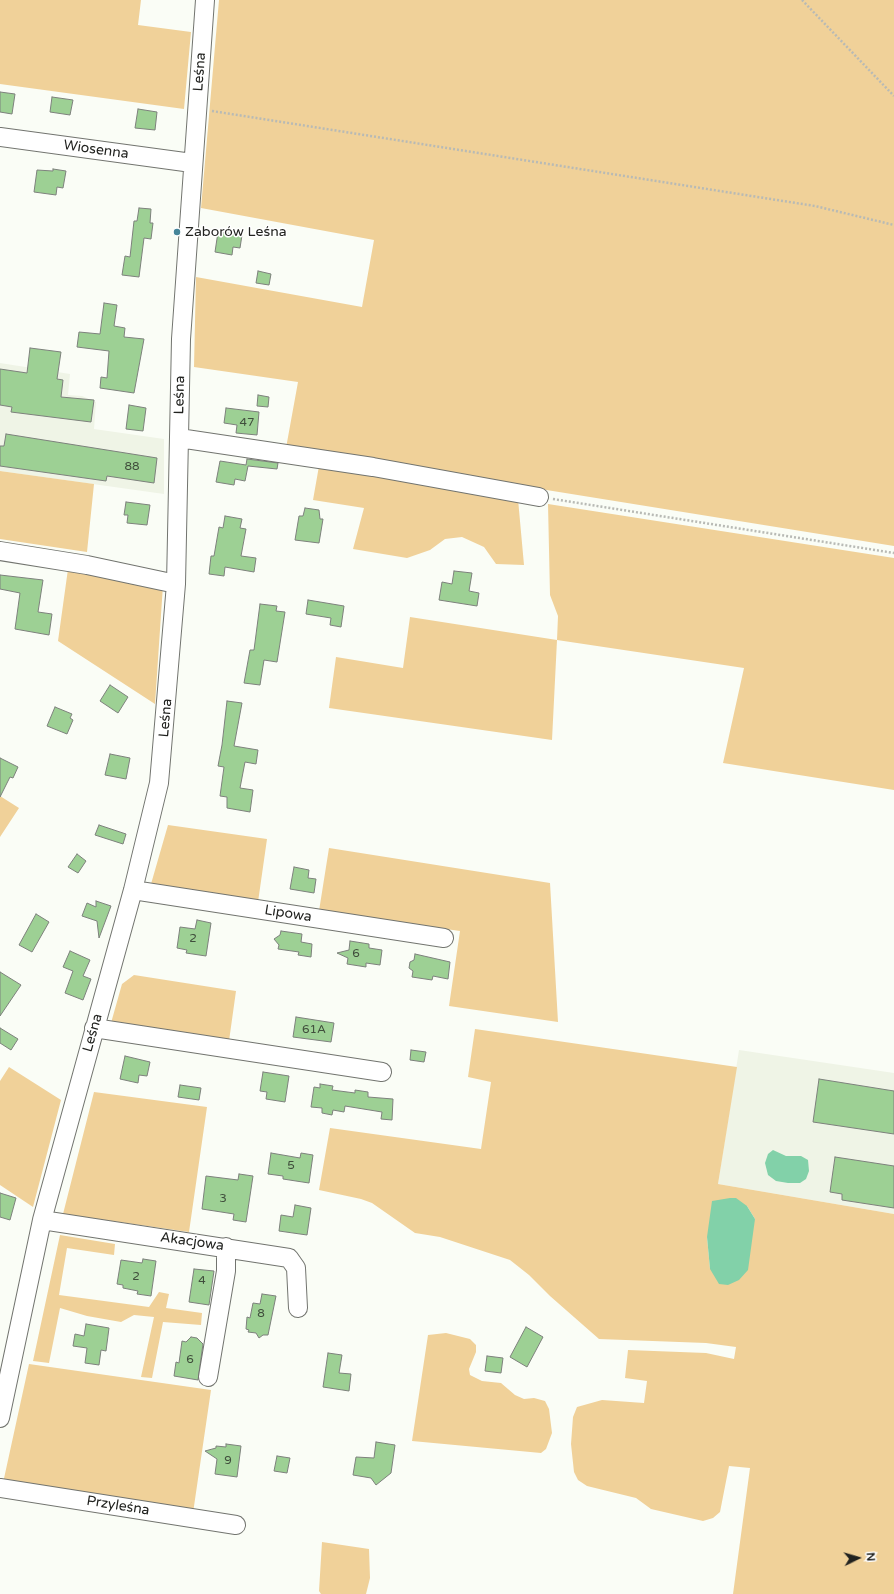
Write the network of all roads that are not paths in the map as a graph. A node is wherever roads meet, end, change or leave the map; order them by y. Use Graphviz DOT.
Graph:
graph roads {
  1 [pos="205,0"];
  2 [pos="0,137"];
  3 [pos="192,163"];
  4 [pos="179,438"];
  5 [pos="539,497"];
  6 [pos="0,551"];
  7 [pos="176,584"];
  8 [pos="133,890"];
  9 [pos="444,938"];
  10 [pos="94,1028"];
  11 [pos="382,1072"];
  12 [pos="42,1220"];
  13 [pos="226,1247"];
  14 [pos="298,1308"];
  15 [pos="208,1376"];
  16 [pos="0,1418"];
  17 [pos="0,1488"];
  18 [pos="236,1525"];
  1 -- 3 [label="street, Leśna"];
  2 -- 3 [label="street, Wiosenna"];
  3 -- 4 [label="street, Leśna"];
  4 -- 5 [label="street"];
  4 -- 7 [label="street, Leśna"];
  6 -- 7 [label="street"];
  7 -- 8 [label="street, Leśna"];
  8 -- 9 [label="street, Lipowa"];
  8 -- 10 [label="street, Leśna"];
  10 -- 11 [label="street"];
  10 -- 12 [label="street, Leśna"];
  12 -- 13 [label="street, Akacjowa"];
  12 -- 16 [label="street, Leśna"];
  13 -- 14 [label="street, Akacjowa"];
  13 -- 15 [label="street"];
  17 -- 18 [label="street, Przyleśna"];
}
